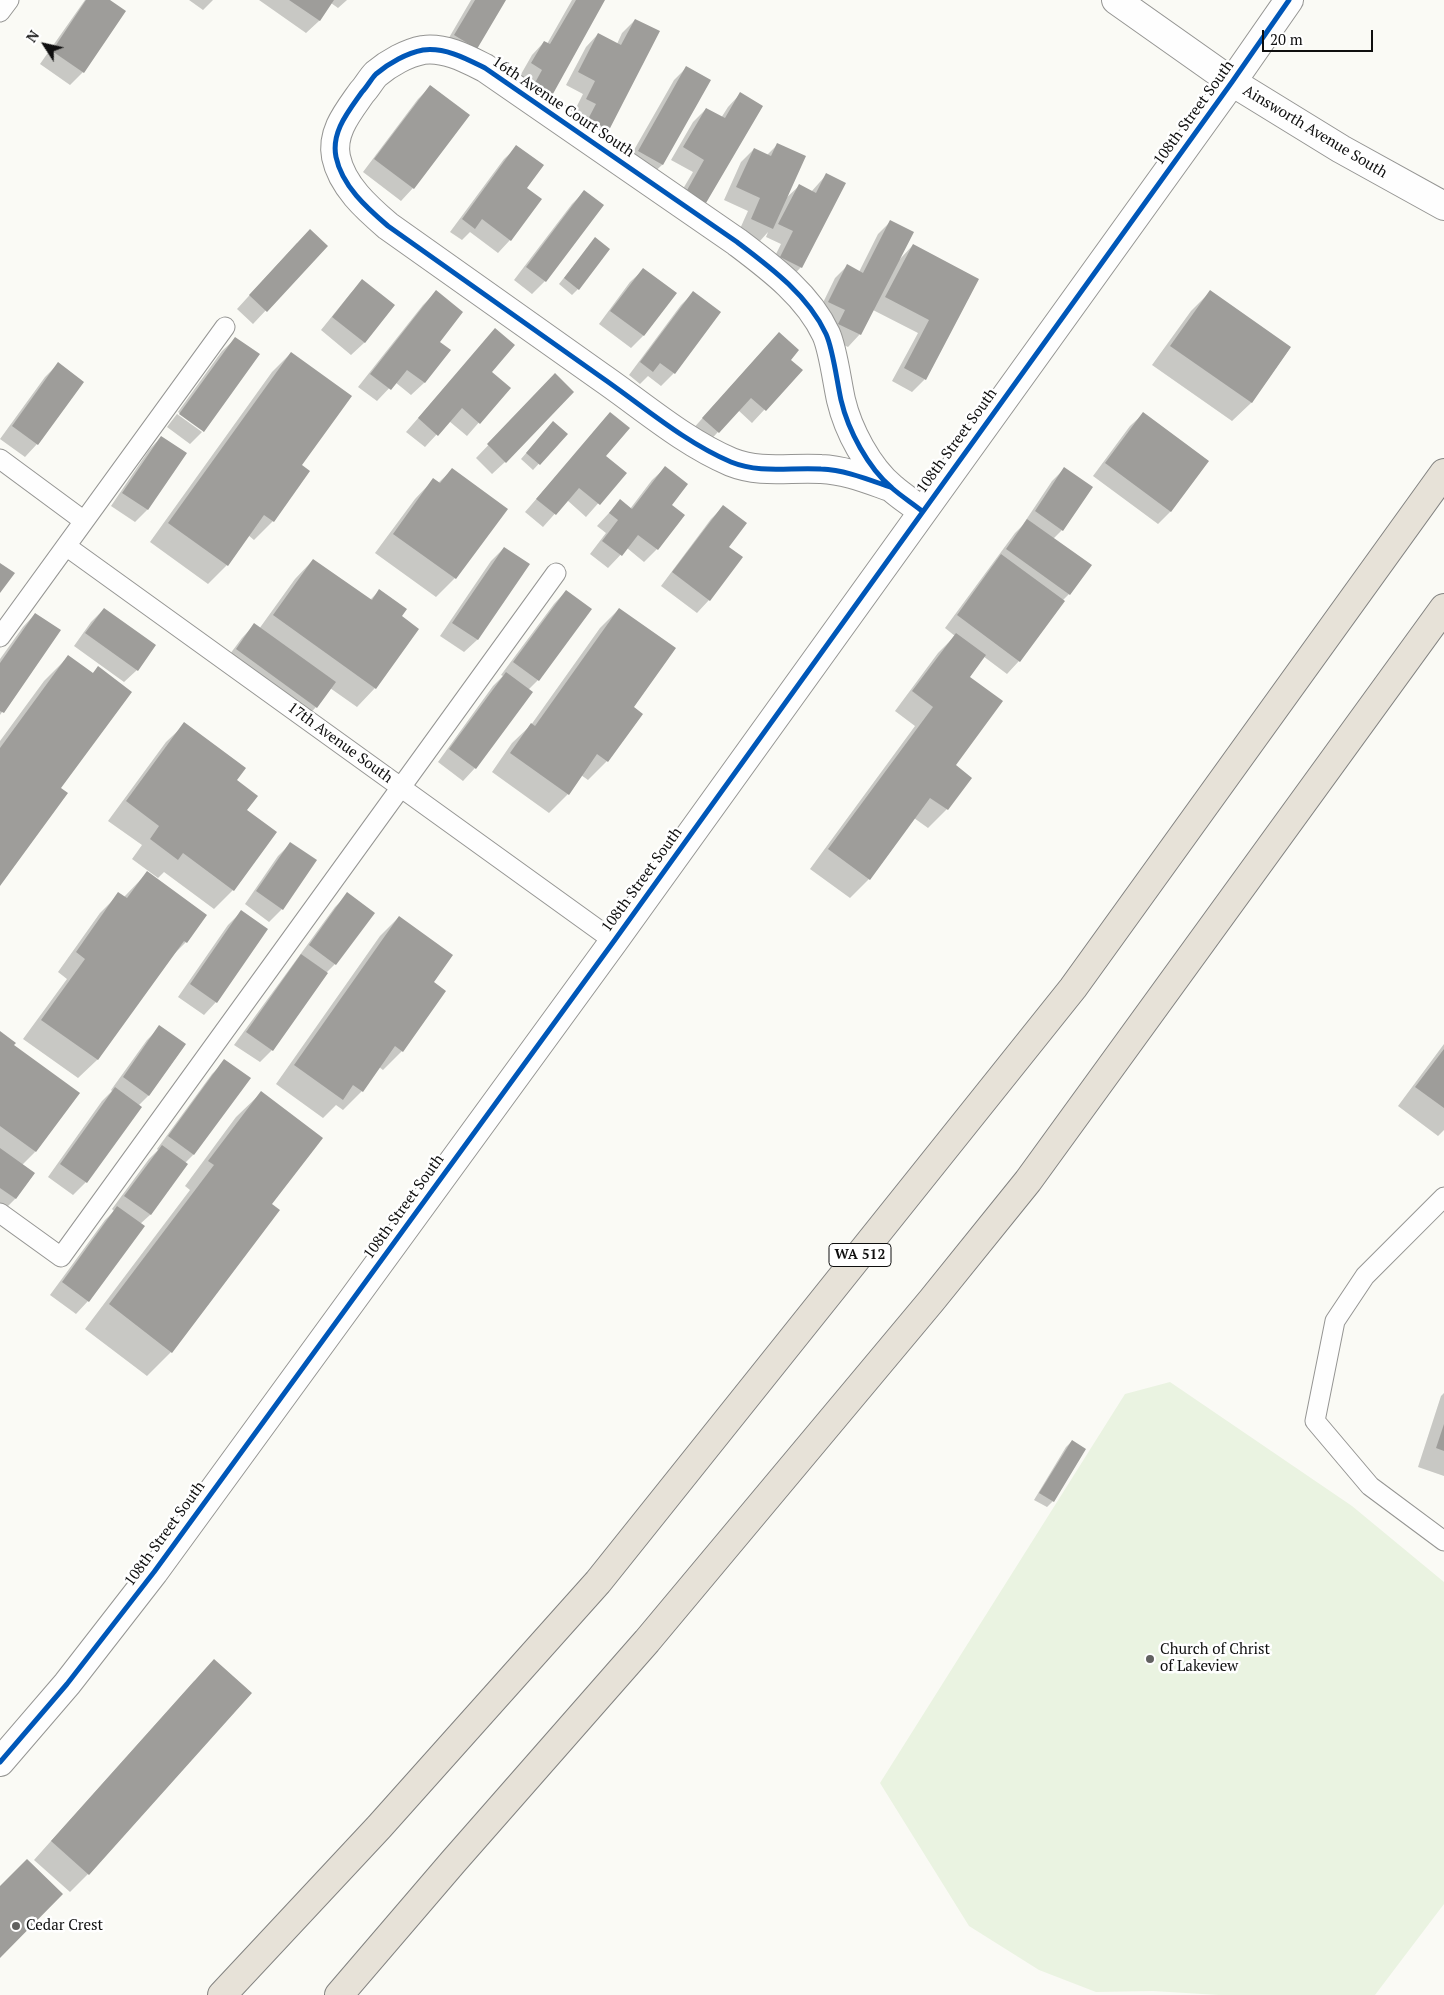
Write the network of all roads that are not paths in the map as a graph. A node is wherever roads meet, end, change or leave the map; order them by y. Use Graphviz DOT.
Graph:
graph roads {
  1 [pos="9,0"];
  2 [pos="1116,0"];
  3 [pos="1288,0"];
  4 [pos="0,12"];
  5 [pos="1232,82"];
  6 [pos="1444,206"];
  7 [pos="224,327"];
  8 [pos="0,459"];
  9 [pos="1444,473"];
  10 [pos="890,487"];
  11 [pos="922,511"];
  12 [pos="84,521"];
  13 [pos="66,546"];
  14 [pos="556,574"];
  15 [pos="1444,608"];
  16 [pos="0,637"];
  17 [pos="401,787"];
  18 [pos="614,940"];
  19 [pos="1444,1197"];
  20 [pos="0,1213"];
  21 [pos="1444,1541"];
  22 [pos="0,1762"];
  23 [pos="222,1995"];
  24 [pos="340,1995"];
  1 -- 4 [label="lane"];
  2 -- 5 [label="street, Ainsworth Avenue South"];
  3 -- 5 [label="street, 108th Street South"];
  5 -- 6 [label="street, Ainsworth Avenue South"];
  5 -- 11 [label="street, 108th Street South"];
  7 -- 12 [label="lane"];
  8 -- 12 [label="lane"];
  9 -- 23 [label="highway, WA 512"];
  10 -- 10 [label="street, 16th Avenue Court South"];
  10 -- 11 [label="street, 16th Avenue Court South"];
  11 -- 18 [label="street, 108th Street South"];
  12 -- 13 [label="lane"];
  13 -- 16 [label="lane"];
  13 -- 17 [label="lane, 17th Avenue South"];
  14 -- 17 [label="lane"];
  15 -- 24 [label="highway"];
  17 -- 18 [label="lane, 17th Avenue South"];
  17 -- 20 [label="lane"];
  18 -- 22 [label="street, 108th Street South"];
  19 -- 21 [label="lane"];
}
